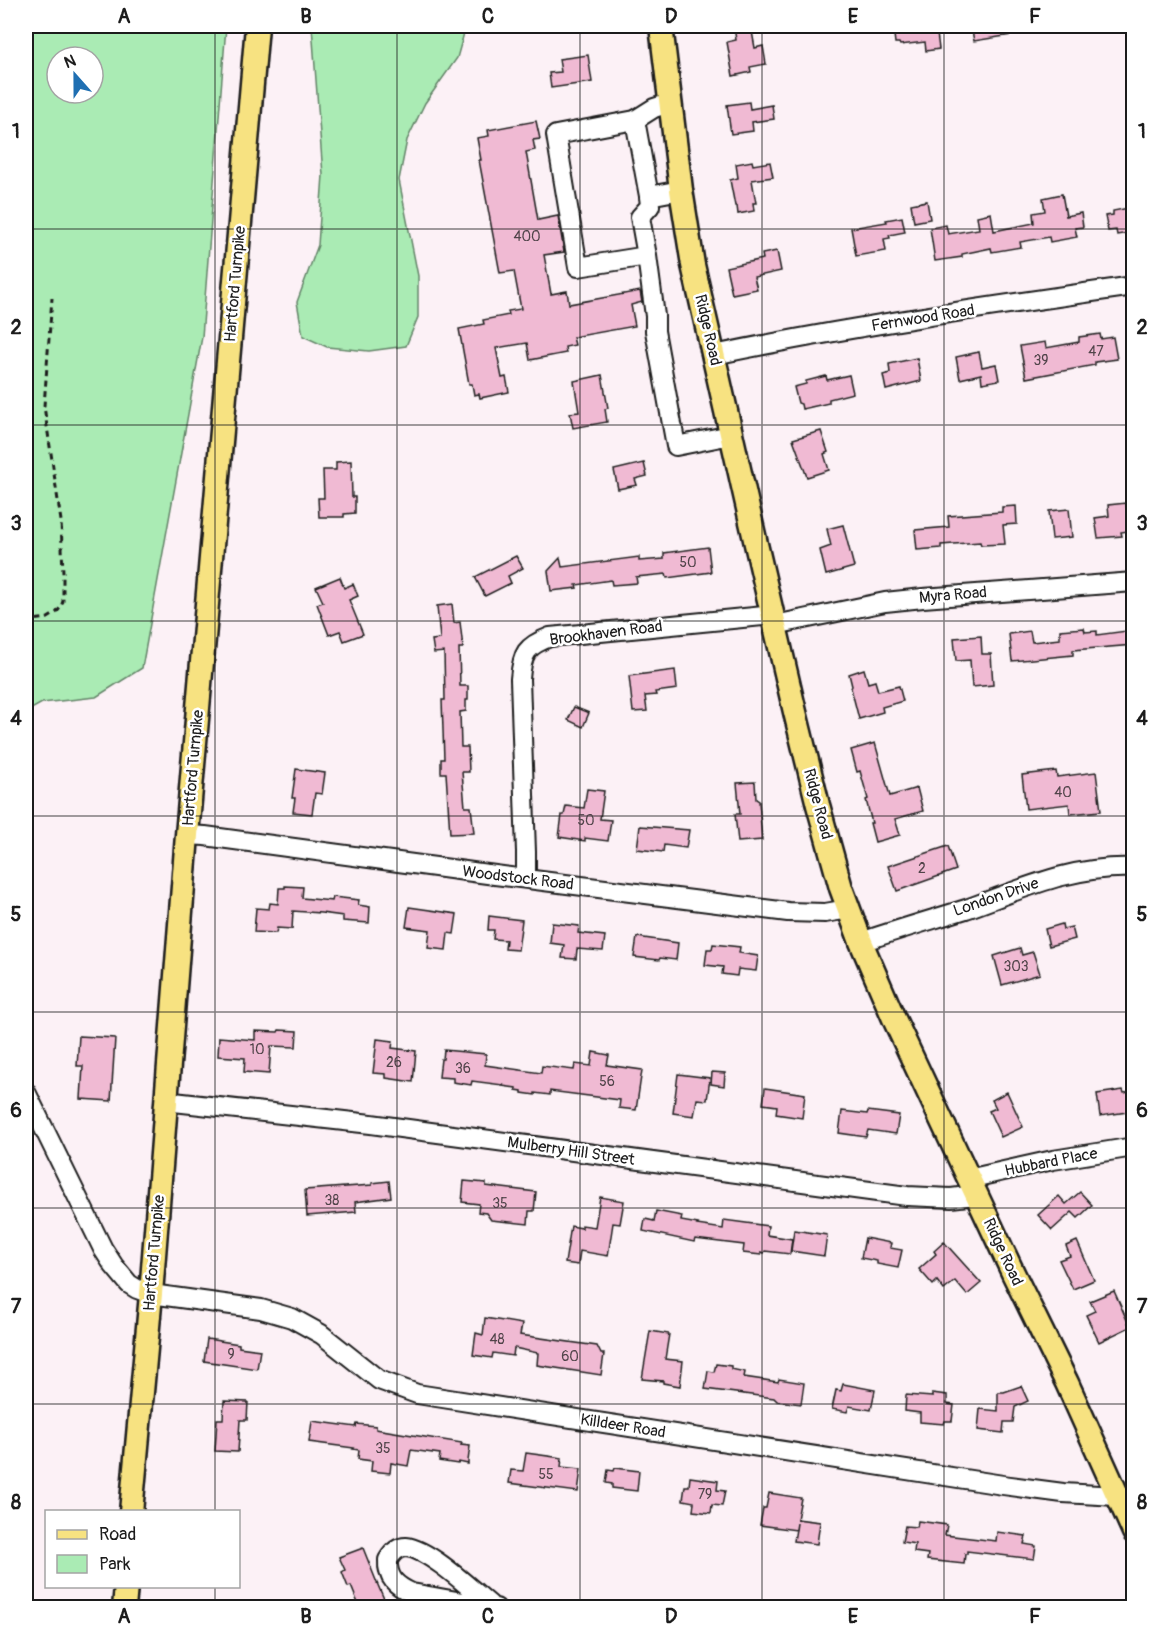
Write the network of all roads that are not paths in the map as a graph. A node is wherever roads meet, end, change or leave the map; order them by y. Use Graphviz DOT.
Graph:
graph roads {
  1 [pos="257,26"];
  2 [pos="661,26"];
  3 [pos="670,103"];
  4 [pos="635,120"];
  5 [pos="681,190"];
  6 [pos="649,196"];
  7 [pos="647,256"];
  8 [pos="1134,286"];
  9 [pos="714,355"];
  10 [pos="732,435"];
  11 [pos="1134,582"];
  12 [pos="774,620"];
  13 [pos="187,835"];
  14 [pos="1134,868"];
  15 [pos="526,878"];
  16 [pos="849,909"];
  17 [pos="861,942"];
  18 [pos="26,1092"];
  19 [pos="165,1101"];
  20 [pos="1134,1147"];
  21 [pos="972,1187"];
  22 [pos="151,1294"];
  23 [pos="1117,1496"];
  24 [pos="131,1510"];
  25 [pos="1134,1532"];
  26 [pos="126,1588"];
  27 [pos="493,1606"];
  28 [pos="124,1608"];
  1 -- 13 [label="main road, Hartford Turnpike"];
  2 -- 3 [label="main road, Ridge Road"];
  3 -- 4 [label="street"];
  3 -- 5 [label="main road, Ridge Road"];
  4 -- 6 [label="street"];
  4 -- 7 [label="street"];
  5 -- 6 [label="street"];
  5 -- 9 [label="main road, Ridge Road"];
  6 -- 7 [label="street"];
  7 -- 10 [label="street"];
  8 -- 9 [label="street, Fernwood Road"];
  9 -- 10 [label="main road, Ridge Road"];
  10 -- 12 [label="main road, Ridge Road"];
  11 -- 12 [label="street, Myra Road"];
  12 -- 15 [label="street, Brookhaven Road"];
  12 -- 16 [label="main road, Ridge Road"];
  13 -- 15 [label="street, Woodstock Road"];
  13 -- 19 [label="main road, Hartford Turnpike"];
  14 -- 17 [label="street, London Drive"];
  15 -- 16 [label="street, Woodstock Road"];
  16 -- 17 [label="main road, Ridge Road"];
  17 -- 21 [label="main road, Ridge Road"];
  18 -- 22 [label="street"];
  19 -- 21 [label="street, Mulberry Hill Street"];
  19 -- 22 [label="main road, Hartford Turnpike"];
  20 -- 21 [label="street, Hubbard Place"];
  21 -- 23 [label="main road, Ridge Road"];
  22 -- 23 [label="street, Killdeer Road"];
  22 -- 24 [label="main road, Hartford Turnpike"];
  23 -- 25 [label="main road, Ridge Road"];
  26 -- 28 [label="main road"];
  27 -- 27 [label="street"];
}
